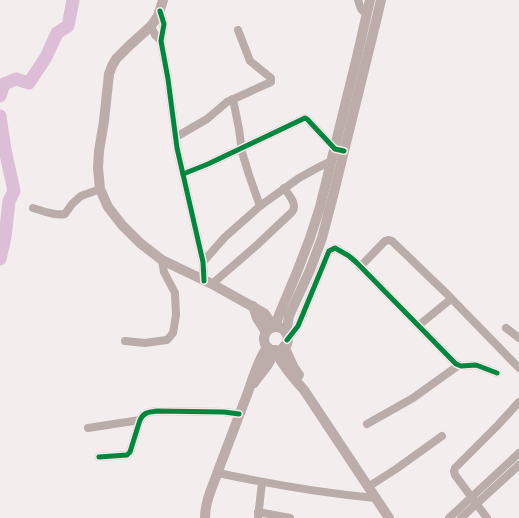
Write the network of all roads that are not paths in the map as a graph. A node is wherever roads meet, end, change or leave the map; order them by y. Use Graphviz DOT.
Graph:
graph roads {
  1 [pos="163,0"];
  2 [pos="358,0"];
  3 [pos="370,0"];
  4 [pos="381,0"];
  5 [pos="160,11"];
  6 [pos="366,14"];
  7 [pos="151,26"];
  8 [pos="238,30"];
  9 [pos="162,41"];
  10 [pos="362,58"];
  11 [pos="233,99"];
  12 [pos="176,137"];
  13 [pos="242,148"];
  14 [pos="340,150"];
  15 [pos="332,161"];
  16 [pos="182,174"];
  17 [pos="284,188"];
  18 [pos="100,189"];
  19 [pos="260,206"];
  20 [pos="33,208"];
  21 [pos="162,260"];
  22 [pos="203,262"];
  23 [pos="360,267"];
  24 [pos="208,283"];
  25 [pos="294,293"];
  26 [pos="451,298"];
  27 [pos="419,325"];
  28 [pos="506,328"];
  29 [pos="272,329"];
  30 [pos="519,338"];
  31 [pos="125,341"];
  32 [pos="279,344"];
  33 [pos="459,365"];
  34 [pos="519,368"];
  35 [pos="497,373"];
  36 [pos="519,402"];
  37 [pos="239,414"];
  38 [pos="140,420"];
  39 [pos="367,424"];
  40 [pos="88,428"];
  41 [pos="442,436"];
  42 [pos="519,454"];
  43 [pos="99,457"];
  44 [pos="519,466"];
  45 [pos="218,473"];
  46 [pos="262,482"];
  47 [pos="368,487"];
  48 [pos="375,498"];
  49 [pos="474,500"];
  50 [pos="258,515"];
  51 [pos="205,518"];
  52 [pos="290,518"];
  53 [pos="389,518"];
  54 [pos="449,518"];
  55 [pos="461,518"];
  56 [pos="488,518"];
  1 -- 5 [label="main road"];
  2 -- 6 [label="street"];
  3 -- 6 [label="main road"];
  4 -- 10 [label="main road"];
  5 -- 7 [label="main road"];
  5 -- 9 [label="street"];
  6 -- 10 [label="main road"];
  7 -- 9 [label="street"];
  7 -- 18 [label="main road"];
  8 -- 11 [label="street"];
  9 -- 12 [label="street"];
  10 -- 14 [label="main road"];
  11 -- 12 [label="street"];
  11 -- 13 [label="street"];
  12 -- 16 [label="street"];
  13 -- 14 [label="street"];
  13 -- 16 [label="street"];
  13 -- 19 [label="street"];
  14 -- 15 [label="main road"];
  14 -- 25 [label="main road"];
  15 -- 17 [label="street"];
  15 -- 25 [label="main road"];
  16 -- 22 [label="street"];
  17 -- 19 [label="street"];
  17 -- 24 [label="street"];
  18 -- 20 [label="street"];
  18 -- 21 [label="main road"];
  19 -- 22 [label="street"];
  21 -- 24 [label="main road"];
  21 -- 31 [label="street"];
  22 -- 24 [label="street"];
  23 -- 26 [label="street"];
  23 -- 27 [label="street"];
  23 -- 32 [label="street"];
  24 -- 29 [label="main road"];
  25 -- 29 [label="main road"];
  25 -- 32 [label="main road"];
  26 -- 27 [label="street"];
  26 -- 34 [label="street"];
  27 -- 33 [label="street"];
  28 -- 30 [label="street"];
  29 -- 32 [label="main road"];
  29 -- 32 [label="main road"];
  32 -- 37 [label="main road"];
  32 -- 47 [label="main road"];
  33 -- 35 [label="street"];
  33 -- 39 [label="street"];
  36 -- 49 [label="street"];
  37 -- 38 [label="street"];
  37 -- 45 [label="main road"];
  38 -- 40 [label="street"];
  38 -- 43 [label="street"];
  41 -- 47 [label="street"];
  42 -- 49 [label="street"];
  44 -- 49 [label="street"];
  45 -- 46 [label="street"];
  45 -- 51 [label="main road"];
  46 -- 48 [label="street"];
  46 -- 50 [label="street"];
  47 -- 48 [label="main road"];
  48 -- 53 [label="main road"];
  49 -- 54 [label="street"];
  49 -- 55 [label="street"];
  49 -- 56 [label="street"];
  50 -- 52 [label="street"];
}
